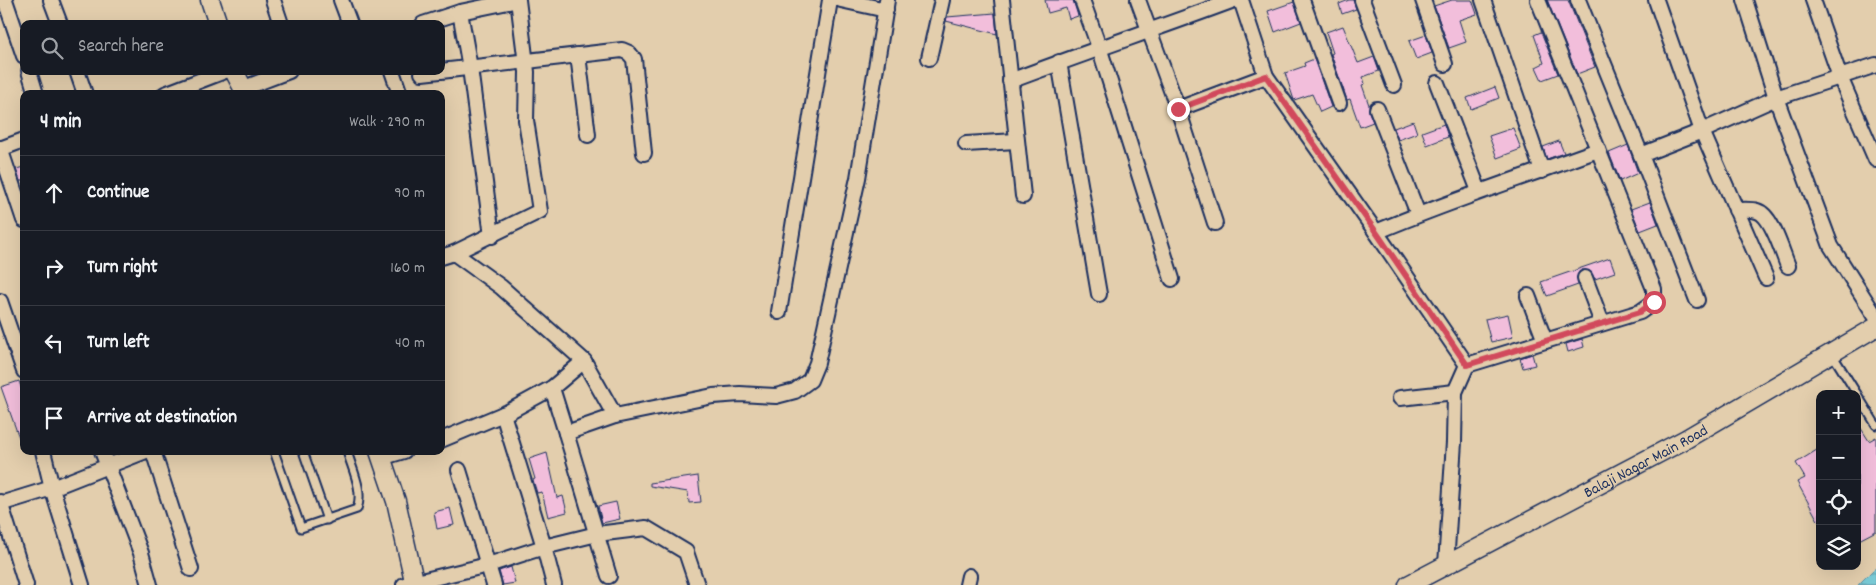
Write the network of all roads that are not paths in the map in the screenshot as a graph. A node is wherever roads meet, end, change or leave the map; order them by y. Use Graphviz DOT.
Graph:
graph roads {
  1 [pos="5,0"];
  2 [pos="52,0"];
  3 [pos="210,0"];
  4 [pos="273,0"];
  5 [pos="341,0"];
  6 [pos="830,0"];
  7 [pos="841,0"];
  8 [pos="942,0"];
  9 [pos="1002,0"];
  10 [pos="1082,0"];
  11 [pos="1138,0"];
  12 [pos="1234,0"];
  13 [pos="1241,0"];
  14 [pos="1302,0"];
  15 [pos="1362,0"];
  16 [pos="1423,0"];
  17 [pos="1483,0"];
  18 [pos="1538,0"];
  19 [pos="1578,0"];
  20 [pos="1656,0"];
  21 [pos="1745,0"];
  22 [pos="1813,0"];
  23 [pos="886,5"];
  24 [pos="456,9"];
  25 [pos="59,20"];
  26 [pos="217,20"];
  27 [pos="280,20"];
  28 [pos="348,20"];
  29 [pos="432,20"];
  30 [pos="1149,32"];
  31 [pos="20,44"];
  32 [pos="1099,47"];
  33 [pos="578,55"];
  34 [pos="929,58"];
  35 [pos="526,61"];
  36 [pos="1059,62"];
  37 [pos="1446,64"];
  38 [pos="1876,65"];
  39 [pos="470,68"];
  40 [pos="445,71"];
  41 [pos="30,75"];
  42 [pos="79,75"];
  43 [pos="215,75"];
  44 [pos="236,75"];
  45 [pos="280,75"];
  46 [pos="393,75"];
  47 [pos="1266,76"];
  48 [pos="1840,77"];
  49 [pos="1010,81"];
  50 [pos="1436,83"];
  51 [pos="1394,85"];
  52 [pos="35,90"];
  53 [pos="84,90"];
  54 [pos="175,90"];
  55 [pos="244,90"];
  56 [pos="247,90"];
  57 [pos="399,90"];
  58 [pos="1776,98"];
  59 [pos="1339,103"];
  60 [pos="1178,109"];
  61 [pos="1377,109"];
  62 [pos="1702,131"];
  63 [pos="588,135"];
  64 [pos="1016,141"];
  65 [pos="20,142"];
  66 [pos="966,144"];
  67 [pos="0,149"];
  68 [pos="1598,150"];
  69 [pos="644,153"];
  70 [pos="1641,154"];
  71 [pos="1876,160"];
  72 [pos="1542,171"];
  73 [pos="1480,191"];
  74 [pos="1023,196"];
  75 [pos="20,208"];
  76 [pos="1736,210"];
  77 [pos="1418,214"];
  78 [pos="1215,223"];
  79 [pos="1376,232"];
  80 [pos="492,236"];
  81 [pos="448,256"];
  82 [pos="1788,266"];
  83 [pos="1172,278"];
  84 [pos="1585,278"];
  85 [pos="1766,278"];
  86 [pos="1099,294"];
  87 [pos="1528,296"];
  88 [pos="1697,300"];
  89 [pos="0,301"];
  90 [pos="779,312"];
  91 [pos="1876,317"];
  92 [pos="1602,323"];
  93 [pos="1876,327"];
  94 [pos="1545,341"];
  95 [pos="1832,353"];
  96 [pos="20,359"];
  97 [pos="584,361"];
  98 [pos="1467,365"];
  99 [pos="552,388"];
  100 [pos="1855,390"];
  101 [pos="1455,392"];
  102 [pos="1400,398"];
  103 [pos="1861,401"];
  104 [pos="504,414"];
  105 [pos="615,416"];
  106 [pos="1876,425"];
  107 [pos="566,434"];
  108 [pos="445,438"];
  109 [pos="44,455"];
  110 [pos="104,455"];
  111 [pos="136,455"];
  112 [pos="154,455"];
  113 [pos="275,455"];
  114 [pos="304,455"];
  115 [pos="348,455"];
  116 [pos="380,455"];
  117 [pos="108,467"];
  118 [pos="459,470"];
  119 [pos="52,488"];
  120 [pos="0,503"];
  121 [pos="328,520"];
  122 [pos="597,534"];
  123 [pos="544,547"];
  124 [pos="488,565"];
  125 [pos="1446,565"];
  126 [pos="191,569"];
  127 [pos="609,576"];
  128 [pos="411,584"];
  129 [pos="26,585"];
  130 [pos="82,585"];
  131 [pos="150,585"];
  132 [pos="494,585"];
  133 [pos="554,585"];
  134 [pos="697,585"];
  135 [pos="1408,585"];
  1 -- 31 [label="street"];
  2 -- 25 [label="street"];
  3 -- 26 [label="street"];
  4 -- 27 [label="street"];
  5 -- 28 [label="street"];
  6 -- 90 [label="street"];
  7 -- 23 [label="street"];
  8 -- 34 [label="street"];
  9 -- 49 [label="street"];
  10 -- 32 [label="street"];
  11 -- 30 [label="street"];
  12 -- 30 [label="street"];
  13 -- 47 [label="street"];
  14 -- 59 [label="street"];
  15 -- 51 [label="street"];
  16 -- 37 [label="street"];
  17 -- 72 [label="street"];
  18 -- 68 [label="street"];
  19 -- 70 [label="street"];
  20 -- 62 [label="street"];
  21 -- 58 [label="street"];
  22 -- 48 [label="street"];
  23 -- 105 [label="street"];
  24 -- 29 [label="street"];
  24 -- 35 [label="street"];
  24 -- 39 [label="street"];
  30 -- 32 [label="street"];
  30 -- 60 [label="street"];
  32 -- 36 [label="street"];
  32 -- 83 [label="street"];
  33 -- 35 [label="street"];
  33 -- 63 [label="street"];
  33 -- 69 [label="street"];
  35 -- 39 [label="street"];
  35 -- 80 [label="street"];
  36 -- 49 [label="street"];
  36 -- 86 [label="street"];
  38 -- 48 [label="street"];
  39 -- 40 [label="street"];
  39 -- 80 [label="street"];
  41 -- 52 [label="street"];
  42 -- 53 [label="street"];
  43 -- 54 [label="street"];
  44 -- 55 [label="street"];
  45 -- 56 [label="street"];
  46 -- 57 [label="street"];
  47 -- 60 [label="street"];
  47 -- 79 [label="street"];
  48 -- 58 [label="street"];
  48 -- 71 [label="street"];
  49 -- 64 [label="street"];
  50 -- 73 [label="street"];
  58 -- 62 [label="street"];
  58 -- 91 [label="street"];
  60 -- 78 [label="street"];
  61 -- 77 [label="street"];
  62 -- 70 [label="street"];
  62 -- 76 [label="street"];
  64 -- 66 [label="street"];
  64 -- 74 [label="street"];
  65 -- 67 [label="street"];
  67 -- 75 [label="street"];
  68 -- 72 [label="street"];
  68 -- 92 [label="street"];
  70 -- 88 [label="street"];
  72 -- 73 [label="street"];
  73 -- 77 [label="street"];
  76 -- 82 [label="street"];
  76 -- 85 [label="street"];
  77 -- 79 [label="street"];
  79 -- 98 [label="street"];
  80 -- 81 [label="street"];
  81 -- 97 [label="street"];
  84 -- 92 [label="street"];
  87 -- 94 [label="street"];
  89 -- 96 [label="street"];
  92 -- 94 [label="street"];
  93 -- 95 [label="street, Balaji Nagar Main Road"];
  94 -- 98 [label="street"];
  95 -- 100 [label="lane"];
  95 -- 125 [label="street, Balaji Nagar Main Road"];
  97 -- 99 [label="street"];
  97 -- 105 [label="street"];
  98 -- 101 [label="street"];
  99 -- 104 [label="street"];
  99 -- 107 [label="street"];
  101 -- 102 [label="street"];
  101 -- 125 [label="street"];
  103 -- 106 [label="lane"];
  104 -- 108 [label="street"];
  104 -- 123 [label="street"];
  105 -- 107 [label="street"];
  107 -- 122 [label="street"];
  109 -- 119 [label="street"];
  110 -- 117 [label="street"];
  111 -- 117 [label="street"];
  112 -- 126 [label="street"];
  113 -- 121 [label="lane"];
  114 -- 121 [label="lane"];
  115 -- 121 [label="lane"];
  116 -- 128 [label="street"];
  117 -- 119 [label="street"];
  117 -- 131 [label="street"];
  118 -- 124 [label="street"];
  119 -- 120 [label="street"];
  119 -- 130 [label="street"];
  120 -- 129 [label="street"];
  122 -- 123 [label="street"];
  122 -- 127 [label="street"];
  122 -- 134 [label="street"];
  123 -- 124 [label="street"];
  123 -- 133 [label="street"];
  124 -- 128 [label="street"];
  124 -- 132 [label="street"];
  125 -- 135 [label="street, Balaji Nagar Main Road"];
}
